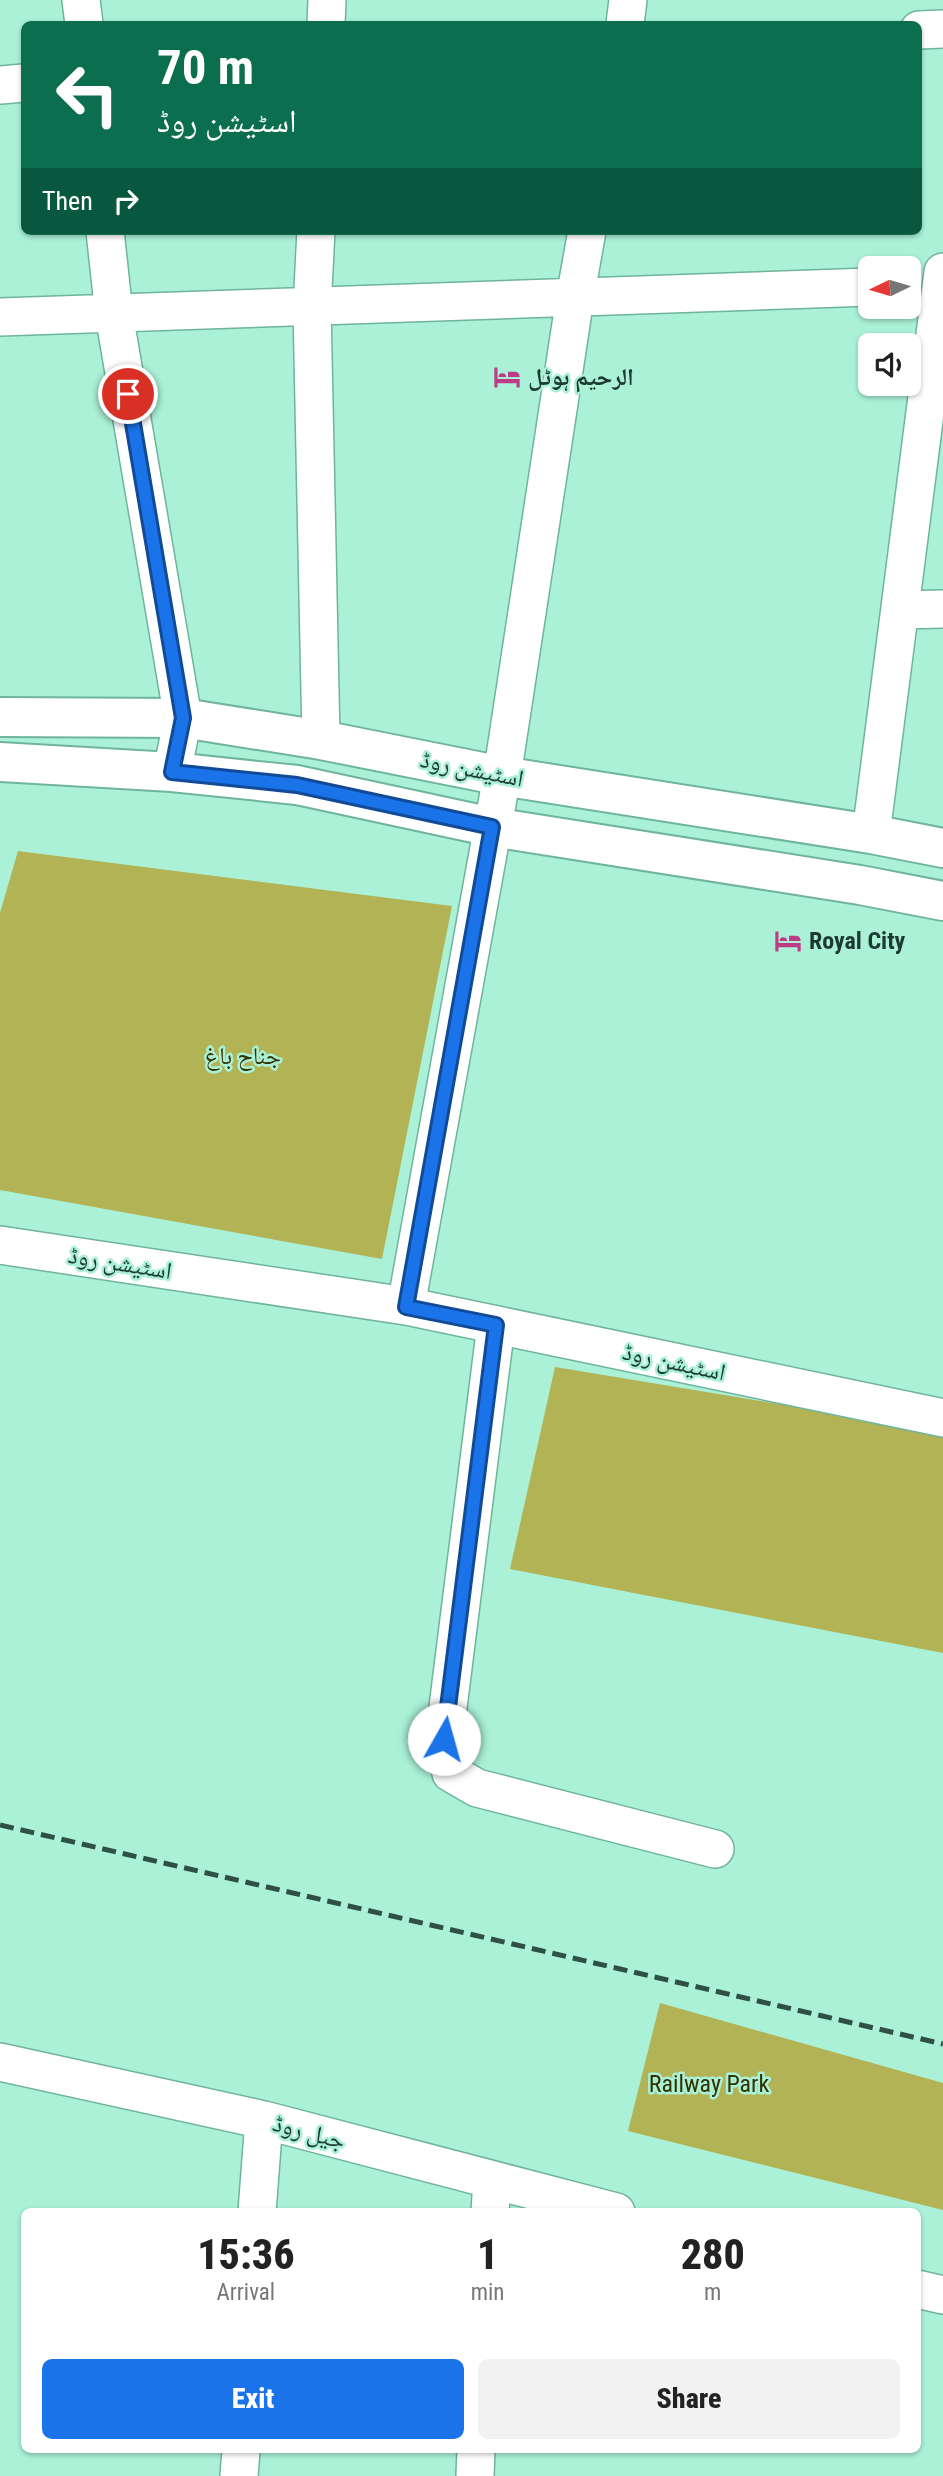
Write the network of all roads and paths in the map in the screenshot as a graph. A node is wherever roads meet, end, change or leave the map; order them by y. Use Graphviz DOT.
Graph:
graph roads {
  1 [pos="81,0"];
  2 [pos="327,0"];
  3 [pos="628,0"];
  4 [pos="84,21"];
  5 [pos="326,21"];
  6 [pos="625,21"];
  7 [pos="943,29"];
  8 [pos="922,30"];
  9 [pos="21,83"];
  10 [pos="0,85"];
  11 [pos="105,235"];
  12 [pos="316,235"];
  13 [pos="586,235"];
  14 [pos="934,282"];
  15 [pos="858,287"];
  16 [pos="575,298"];
  17 [pos="312,307"];
  18 [pos="114,314"];
  19 [pos="0,317"];
  20 [pos="943,608"];
  21 [pos="901,610"];
  22 [pos="183,718"];
  23 [pos="2,729"];
  24 [pos="321,740"];
  25 [pos="0,762"];
  26 [pos="172,772"];
  27 [pos="502,776"];
  28 [pos="492,827"];
  29 [pos="871,834"];
  30 [pos="943,848"];
  31 [pos="943,901"];
  32 [pos="0,1245"];
  33 [pos="406,1307"];
  34 [pos="496,1325"];
  35 [pos="943,1418"];
  36 [pos="715,1849"];
  37 [pos="0,2062"];
  38 [pos="264,2120"];
  39 [pos="491,2196"];
  40 [pos="257,2208"];
  41 [pos="585,2208"];
  42 [pos="921,2290"];
  43 [pos="943,2295"];
  44 [pos="241,2453"];
  45 [pos="476,2453"];
  46 [pos="239,2476"];
  47 [pos="475,2476"];
  1 -- 4 [label="street"];
  2 -- 5 [label="street"];
  3 -- 6 [label="street"];
  7 -- 8 [label="street"];
  9 -- 10 [label="street"];
  11 -- 18 [label="street"];
  12 -- 17 [label="street"];
  13 -- 16 [label="street"];
  14 -- 21 [label="street"];
  15 -- 16 [label="street"];
  16 -- 17 [label="street"];
  16 -- 27 [label="street"];
  17 -- 18 [label="street"];
  17 -- 24 [label="street"];
  18 -- 19 [label="street"];
  18 -- 22 [label="street"];
  20 -- 21 [label="street"];
  21 -- 29 [label="street"];
  22 -- 23 [label="main road, اسٹیشن روڈ"];
  22 -- 24 [label="main road, اسٹیشن روڈ"];
  22 -- 26 [label="street"];
  24 -- 27 [label="main road, اسٹیشن روڈ"];
  25 -- 26 [label="main road, اسٹیشن روڈ"];
  26 -- 28 [label="main road, اسٹیشن روڈ"];
  27 -- 28 [label="street"];
  27 -- 29 [label="main road, اسٹیشن روڈ"];
  28 -- 31 [label="main road, اسٹیشن روڈ"];
  28 -- 33 [label="street"];
  29 -- 30 [label="main road, اسٹیشن روڈ"];
  32 -- 33 [label="street, اسٹیشن روڈ"];
  33 -- 34 [label="street, اسٹیشن روڈ"];
  34 -- 35 [label="street, اسٹیشن روڈ"];
  34 -- 36 [label="street"];
  37 -- 38 [label="street, جیل روڈ"];
  38 -- 39 [label="street, جیل روڈ"];
  38 -- 40 [label="street"];
  39 -- 41 [label="street, جیل روڈ"];
  42 -- 43 [label="street"];
  44 -- 46 [label="street"];
  45 -- 47 [label="street"];
}
